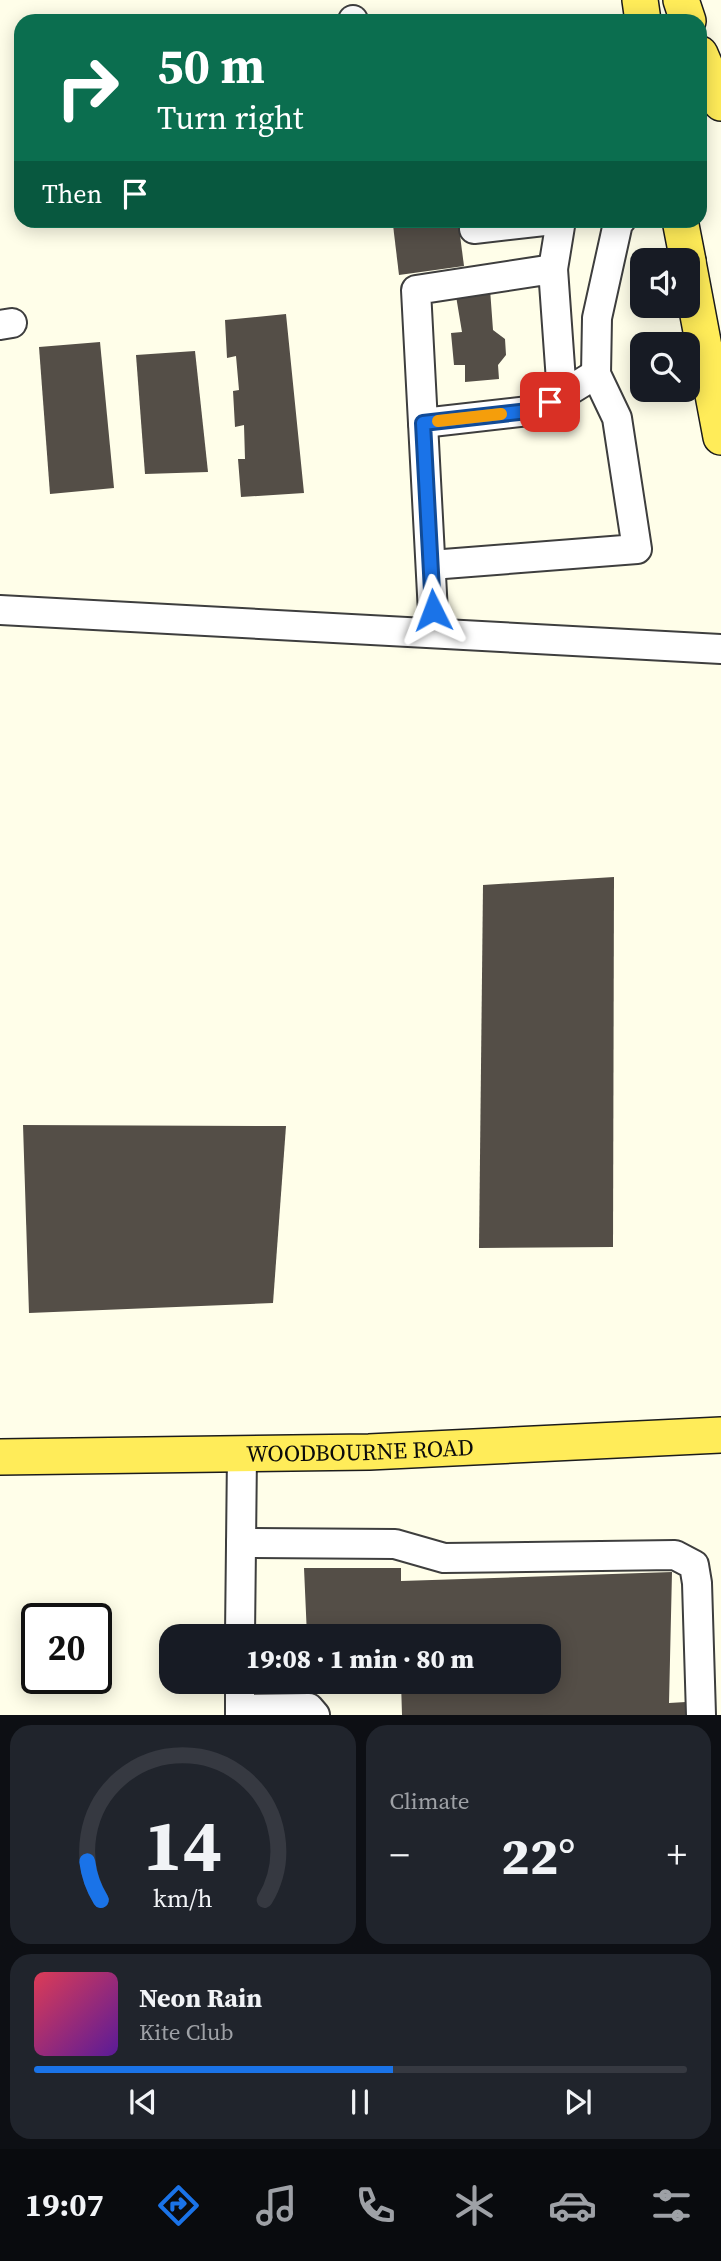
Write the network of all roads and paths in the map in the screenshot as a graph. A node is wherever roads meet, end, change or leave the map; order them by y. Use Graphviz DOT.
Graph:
graph roads {
  1 [pos="707,70"];
  2 [pos="721,103"];
  3 [pos="483,228"];
  4 [pos="560,228"];
  5 [pos="617,228"];
  6 [pos="682,228"];
  7 [pos="474,229"];
  8 [pos="685,248"];
  9 [pos="552,269"];
  10 [pos="699,318"];
  11 [pos="596,374"];
  12 [pos="562,395"];
  13 [pos="423,423"];
  14 [pos="721,437"];
  15 [pos="431,565"];
  16 [pos="0,610"];
  17 [pos="434,632"];
  18 [pos="721,649"];
  19 [pos="721,1435"];
  20 [pos="242,1454"];
  21 [pos="0,1457"];
  22 [pos="241,1544"];
  23 [pos="240,1624"];
  24 [pos="240,1702"];
  25 [pos="314,1715"];
  26 [pos="701,1715"];
  1 -- 2 [label="main road"];
  3 -- 7 [label="lane"];
  4 -- 9 [label="lane"];
  5 -- 11 [label="lane"];
  6 -- 8 [label="main road"];
  9 -- 12 [label="lane"];
  9 -- 13 [label="lane"];
  10 -- 14 [label="main road"];
  11 -- 12 [label="lane"];
  11 -- 15 [label="lane"];
  12 -- 13 [label="lane"];
  13 -- 15 [label="lane"];
  15 -- 17 [label="lane"];
  16 -- 17 [label="lane"];
  17 -- 18 [label="lane"];
  19 -- 20 [label="main road, WOODBOURNE ROAD"];
  20 -- 21 [label="main road, WOODBOURNE ROAD"];
  20 -- 22 [label="lane"];
  22 -- 23 [label="lane"];
  22 -- 26 [label="lane"];
  24 -- 25 [label="lane"];
}
